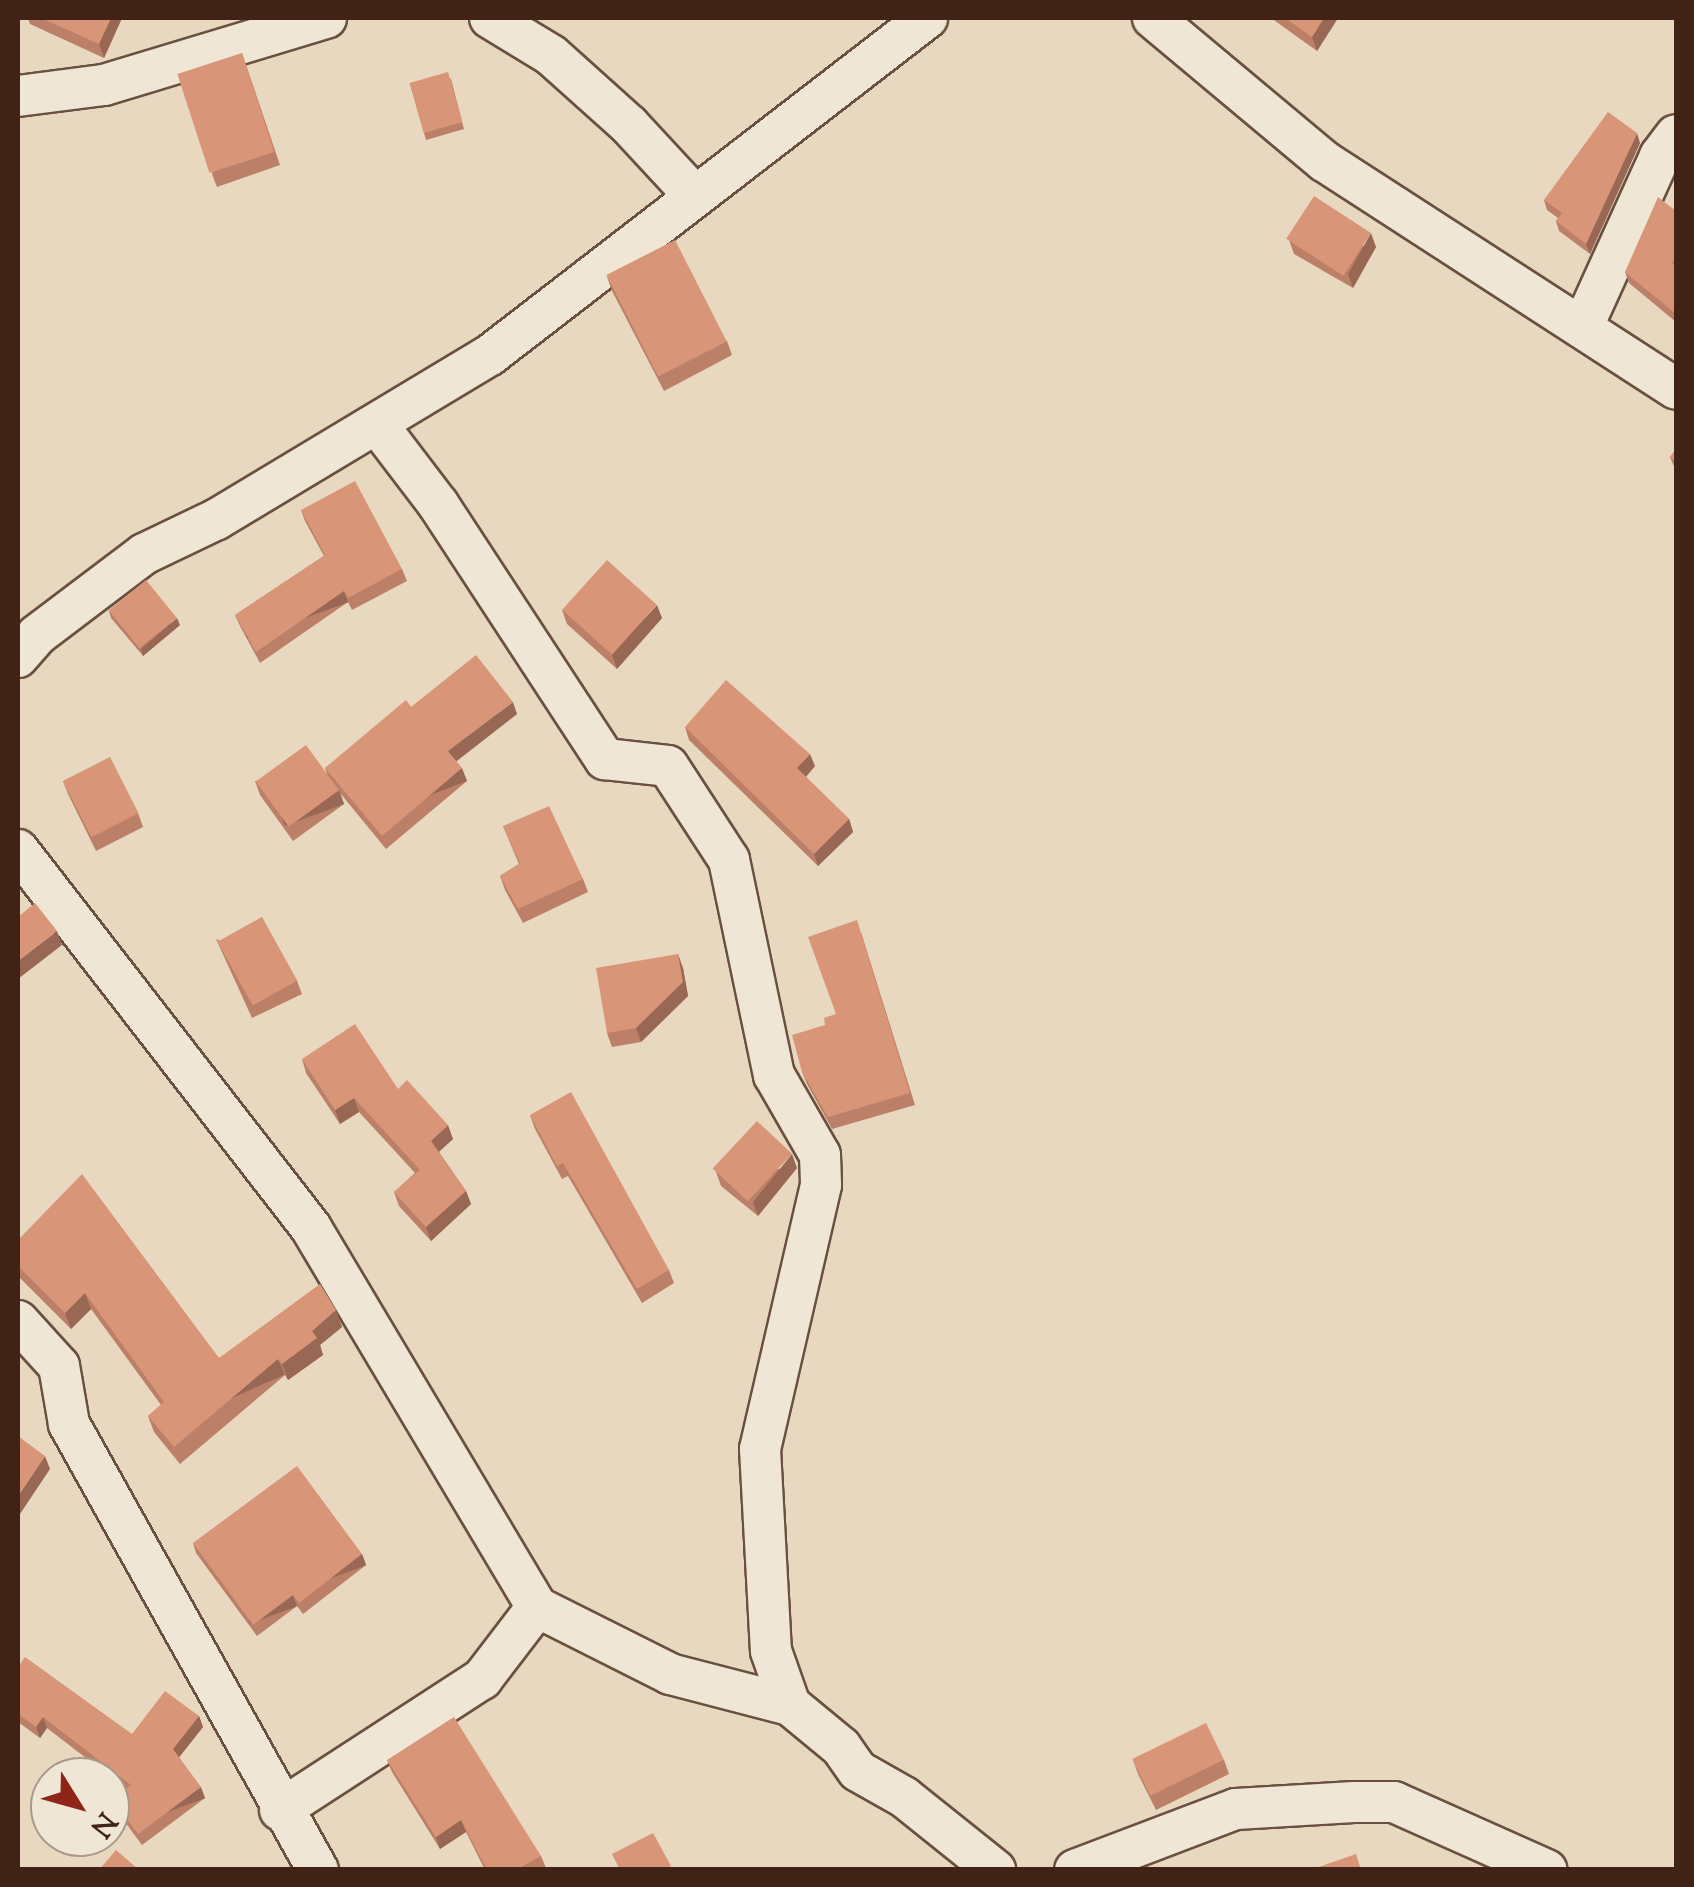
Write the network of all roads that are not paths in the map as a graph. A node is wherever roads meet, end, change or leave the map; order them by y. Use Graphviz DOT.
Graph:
graph roads {
  1 [pos="326,18"];
  2 [pos="490,18"];
  3 [pos="927,18"];
  4 [pos="1153,18"];
  5 [pos="18,96"];
  6 [pos="1676,135"];
  7 [pos="693,194"];
  8 [pos="1583,326"];
  9 [pos="1676,390"];
  10 [pos="377,424"];
  11 [pos="18,657"];
  12 [pos="18,850"];
  13 [pos="18,1320"];
  14 [pos="537,1607"];
  15 [pos="790,1705"];
  16 [pos="280,1810"];
  17 [pos="318,1870"];
  18 [pos="994,1870"];
  19 [pos="1075,1870"];
  20 [pos="1547,1870"];
  1 -- 5 [label="street"];
  2 -- 7 [label="street"];
  3 -- 7 [label="street"];
  4 -- 8 [label="street"];
  6 -- 8 [label="street"];
  7 -- 10 [label="street"];
  8 -- 9 [label="street"];
  10 -- 11 [label="street"];
  10 -- 15 [label="street"];
  12 -- 14 [label="street"];
  13 -- 16 [label="street"];
  14 -- 15 [label="street"];
  14 -- 16 [label="street"];
  15 -- 18 [label="street"];
  16 -- 17 [label="street"];
  19 -- 20 [label="street"];
}
